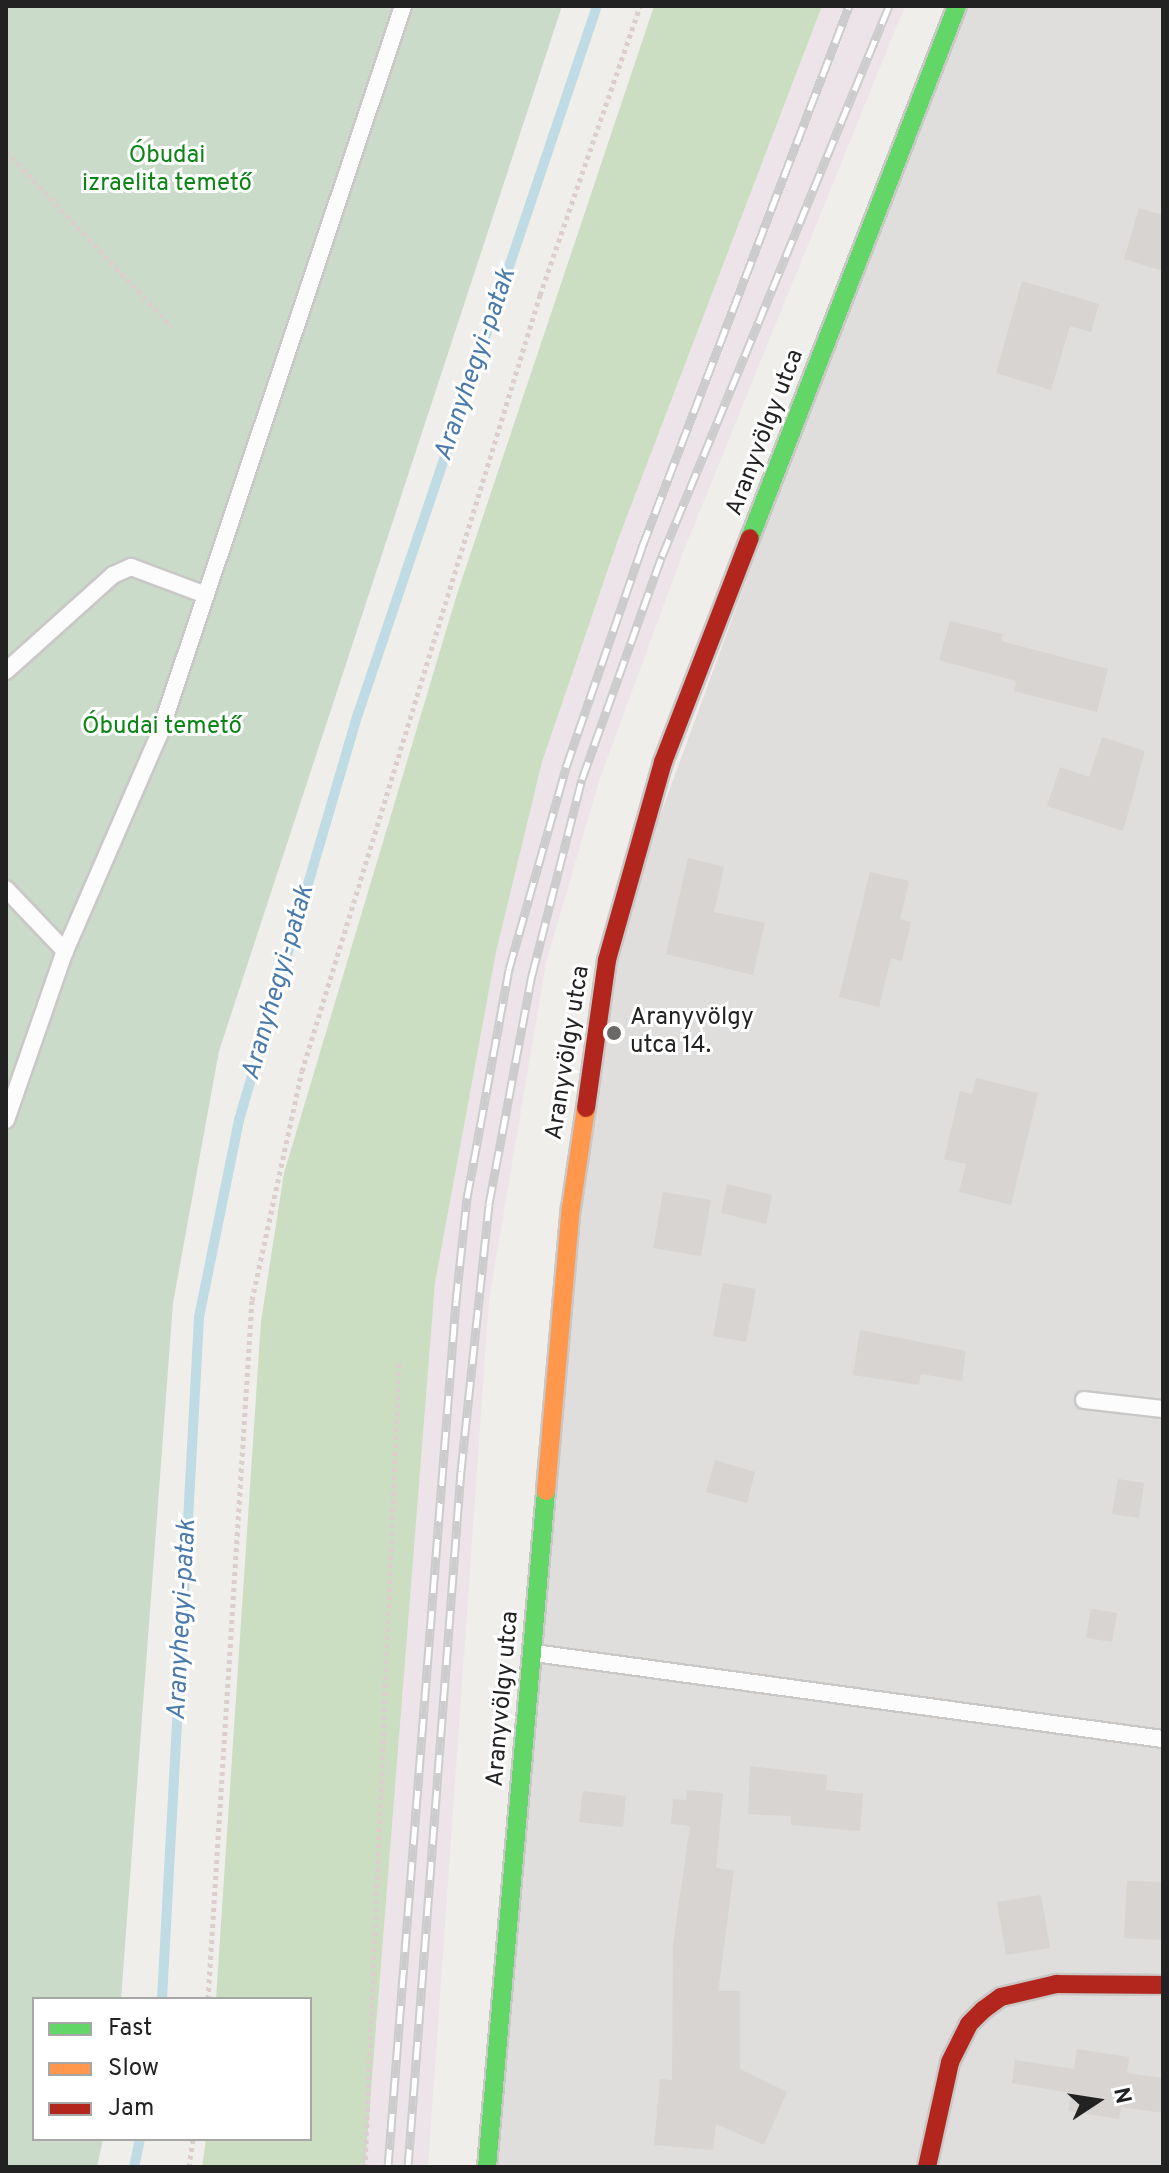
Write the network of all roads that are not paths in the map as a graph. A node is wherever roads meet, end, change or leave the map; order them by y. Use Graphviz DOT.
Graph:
graph roads {
  1 [pos="403,6"];
  2 [pos="957,6"];
  3 [pos="206,595"];
  4 [pos="6,671"];
  5 [pos="6,889"];
  6 [pos="65,951"];
  7 [pos="6,1120"];
  8 [pos="1084,1400"];
  9 [pos="1163,1409"];
  10 [pos="532,1652"];
  11 [pos="1163,1739"];
  12 [pos="1163,1985"];
  13 [pos="487,2167"];
  14 [pos="927,2167"];
  1 -- 3 [label="lane"];
  2 -- 10 [label="street, Aranyvölgy utca"];
  3 -- 4 [label="lane"];
  3 -- 6 [label="lane"];
  5 -- 6 [label="lane"];
  6 -- 7 [label="lane"];
  8 -- 9 [label="lane"];
  10 -- 11 [label="lane"];
  10 -- 13 [label="street, Aranyvölgy utca"];
  12 -- 14 [label="street"];
}
